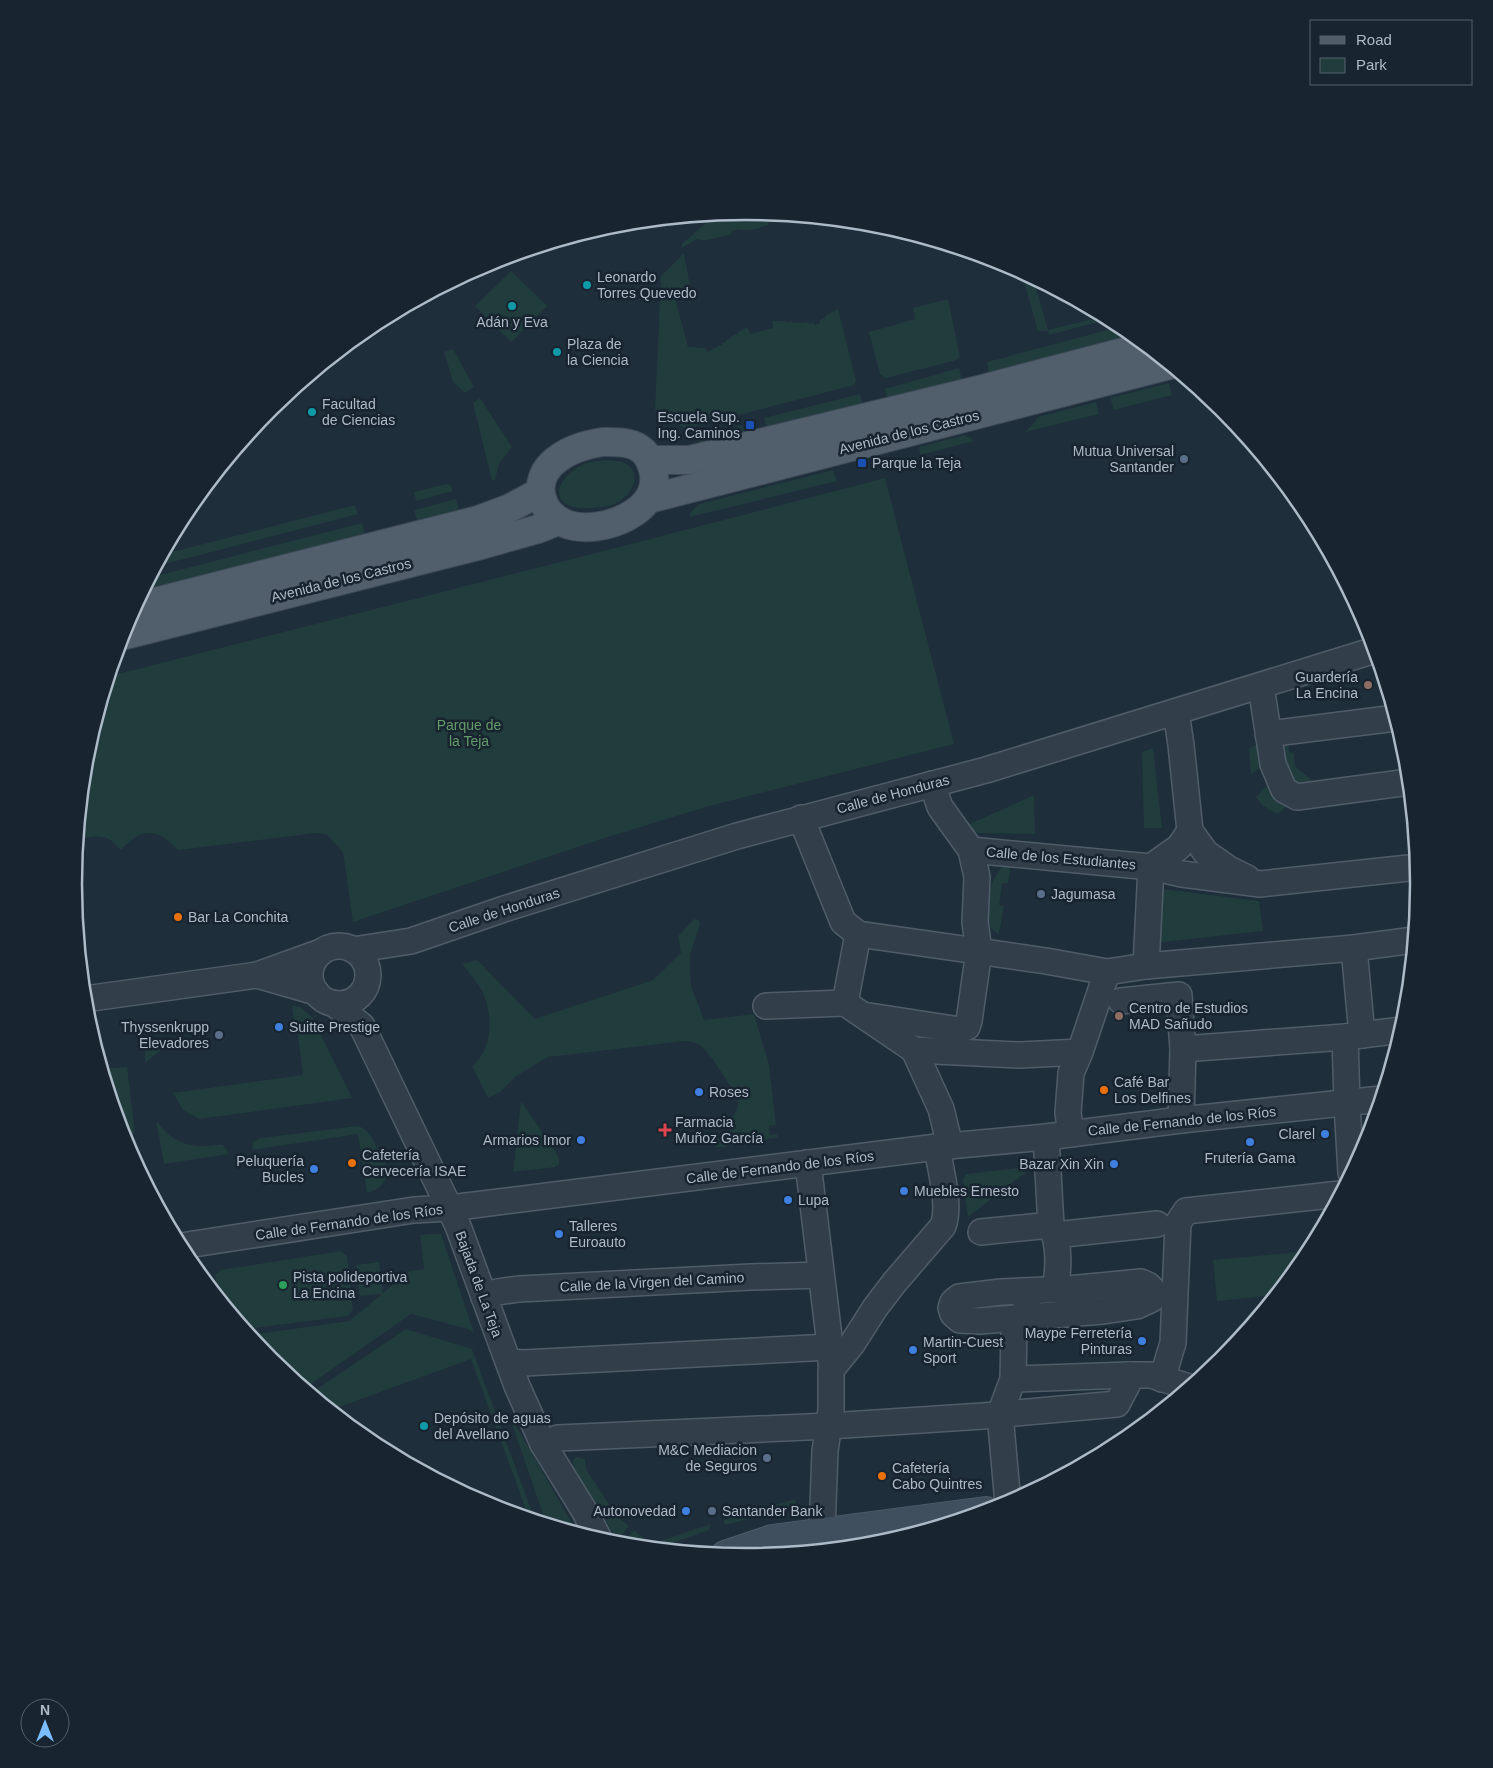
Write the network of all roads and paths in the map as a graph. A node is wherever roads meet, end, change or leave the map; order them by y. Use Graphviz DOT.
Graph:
graph roads {
  1 [pos="1138,348"];
  2 [pos="1163,367"];
  3 [pos="650,460"];
  4 [pos="540,492"];
  5 [pos="650,499"];
  6 [pos="558,521"];
  7 [pos="144,605"];
  8 [pos="132,634"];
  9 [pos="1368,652"];
  10 [pos="1261,686"];
  11 [pos="1176,712"];
  12 [pos="1390,719"];
  13 [pos="1268,734"];
  14 [pos="1403,783"];
  15 [pos="932,784"];
  16 [pos="801,818"];
  17 [pos="1190,831"];
  18 [pos="971,850"];
  19 [pos="1151,867"];
  20 [pos="1410,868"];
  21 [pos="1260,884"];
  22 [pos="858,934"];
  23 [pos="1408,941"];
  24 [pos="411,942"];
  25 [pos="1354,948"];
  26 [pos="353,950"];
  27 [pos="979,951"];
  28 [pos="322,952"];
  29 [pos="1146,966"];
  30 [pos="1107,972"];
  31 [pos="257,975"];
  32 [pos="366,984"];
  33 [pos="92,998"];
  34 [pos="325,998"];
  35 [pos="1121,1001"];
  36 [pos="766,1006"];
  37 [pos="854,1009"];
  38 [pos="362,1026"];
  39 [pos="1394,1031"];
  40 [pos="1354,1036"];
  41 [pos="1183,1048"];
  42 [pos="914,1050"];
  43 [pos="1080,1052"];
  44 [pos="1374,1100"];
  45 [pos="1347,1104"];
  46 [pos="1181,1120"];
  47 [pos="1071,1134"];
  48 [pos="1046,1137"];
  49 [pos="943,1147"];
  50 [pos="1350,1160"];
  51 [pos="808,1163"];
  52 [pos="1333,1195"];
  53 [pos="450,1208"];
  54 [pos="1157,1224"];
  55 [pos="1053,1230"];
  56 [pos="981,1232"];
  57 [pos="189,1245"];
  58 [pos="821,1275"];
  59 [pos="1046,1289"];
  60 [pos="484,1298"];
  61 [pos="1022,1317"];
  62 [pos="831,1359"];
  63 [pos="509,1362"];
  64 [pos="1129,1375"];
  65 [pos="1013,1379"];
  66 [pos="1162,1379"];
  67 [pos="1182,1385"];
  68 [pos="1000,1414"];
  69 [pos="829,1426"];
  70 [pos="543,1444"];
  71 [pos="1007,1494"];
  72 [pos="952,1515"];
  73 [pos="594,1530"];
  74 [pos="822,1532"];
  75 [pos="746,1548"];
  1 -- 3 [label="main road, Avenida de los Castros"];
  2 -- 5 [label="main road, Avenida de los Castros"];
  3 -- 4 [label="main road"];
  3 -- 5 [label="main road"];
  4 -- 6 [label="main road"];
  4 -- 7 [label="main road, Avenida de los Castros"];
  5 -- 6 [label="main road"];
  6 -- 8 [label="main road, Avenida de los Castros"];
  9 -- 10 [label="street, Calle de Honduras"];
  10 -- 11 [label="street, Calle de Honduras"];
  10 -- 13 [label="street"];
  11 -- 15 [label="street, Calle de Honduras"];
  11 -- 17 [label="street"];
  12 -- 13 [label="street"];
  13 -- 14 [label="street"];
  15 -- 16 [label="street, Calle de Honduras"];
  15 -- 18 [label="street"];
  16 -- 22 [label="street"];
  16 -- 24 [label="street, Calle de Honduras"];
  17 -- 19 [label="street, Calle de los Estudiantes"];
  17 -- 21 [label="street"];
  18 -- 19 [label="street, Calle de los Estudiantes"];
  18 -- 27 [label="street"];
  19 -- 21 [label="street, Calle de los Estudiantes"];
  19 -- 29 [label="street"];
  20 -- 21 [label="street, Calle de los Estudiantes"];
  22 -- 27 [label="street"];
  22 -- 37 [label="street"];
  23 -- 25 [label="street"];
  24 -- 26 [label="street, Calle de Honduras"];
  24 -- 32 [label="street, Calle de Honduras"];
  25 -- 29 [label="street"];
  25 -- 40 [label="street"];
  26 -- 28 [label="street"];
  26 -- 32 [label="street"];
  27 -- 30 [label="street"];
  27 -- 37 [label="street"];
  28 -- 31 [label="street"];
  28 -- 34 [label="street"];
  29 -- 30 [label="street"];
  30 -- 43 [label="street"];
  31 -- 33 [label="street"];
  31 -- 34 [label="street"];
  32 -- 34 [label="street"];
  32 -- 38 [label="street, Bajada de La Teja"];
  34 -- 38 [label="street, Bajada de La Teja"];
  35 -- 41 [label="street"];
  36 -- 37 [label="street"];
  37 -- 42 [label="street"];
  38 -- 53 [label="street, Bajada de La Teja"];
  39 -- 40 [label="street"];
  40 -- 41 [label="street"];
  40 -- 45 [label="street"];
  41 -- 46 [label="street"];
  42 -- 43 [label="street"];
  42 -- 49 [label="street"];
  43 -- 47 [label="street"];
  44 -- 45 [label="street, Calle de Fernando de los Ríos"];
  45 -- 46 [label="street, Calle de Fernando de los Ríos"];
  45 -- 50 [label="street"];
  46 -- 47 [label="street, Calle de Fernando de los Ríos"];
  47 -- 48 [label="street, Calle de Fernando de los Ríos"];
  48 -- 49 [label="street, Calle de Fernando de los Ríos"];
  48 -- 55 [label="street"];
  49 -- 51 [label="street, Calle de Fernando de los Ríos"];
  49 -- 62 [label="street"];
  51 -- 53 [label="street, Calle de Fernando de los Ríos"];
  51 -- 58 [label="street"];
  52 -- 66 [label="street"];
  53 -- 57 [label="street, Calle de Fernando de los Ríos"];
  53 -- 60 [label="street, Bajada de La Teja"];
  54 -- 55 [label="street"];
  55 -- 56 [label="street"];
  55 -- 59 [label="street"];
  58 -- 60 [label="street, Calle de la Virgen del Camino"];
  58 -- 62 [label="street"];
  59 -- 61 [label="street"];
  59 -- 61 [label="street"];
  59 -- 61 [label="street"];
  60 -- 63 [label="street, Bajada de La Teja"];
  61 -- 65 [label="street"];
  62 -- 63 [label="street"];
  62 -- 69 [label="street"];
  63 -- 70 [label="street, Bajada de La Teja"];
  64 -- 65 [label="street"];
  64 -- 66 [label="street"];
  64 -- 68 [label="street"];
  65 -- 68 [label="street"];
  66 -- 67 [label="street"];
  68 -- 69 [label="street"];
  68 -- 71 [label="street"];
  69 -- 70 [label="street"];
  69 -- 74 [label="street"];
  70 -- 73 [label="street, Bajada de La Teja"];
  72 -- 74 [label="main road"];
  74 -- 75 [label="main road"];
}
